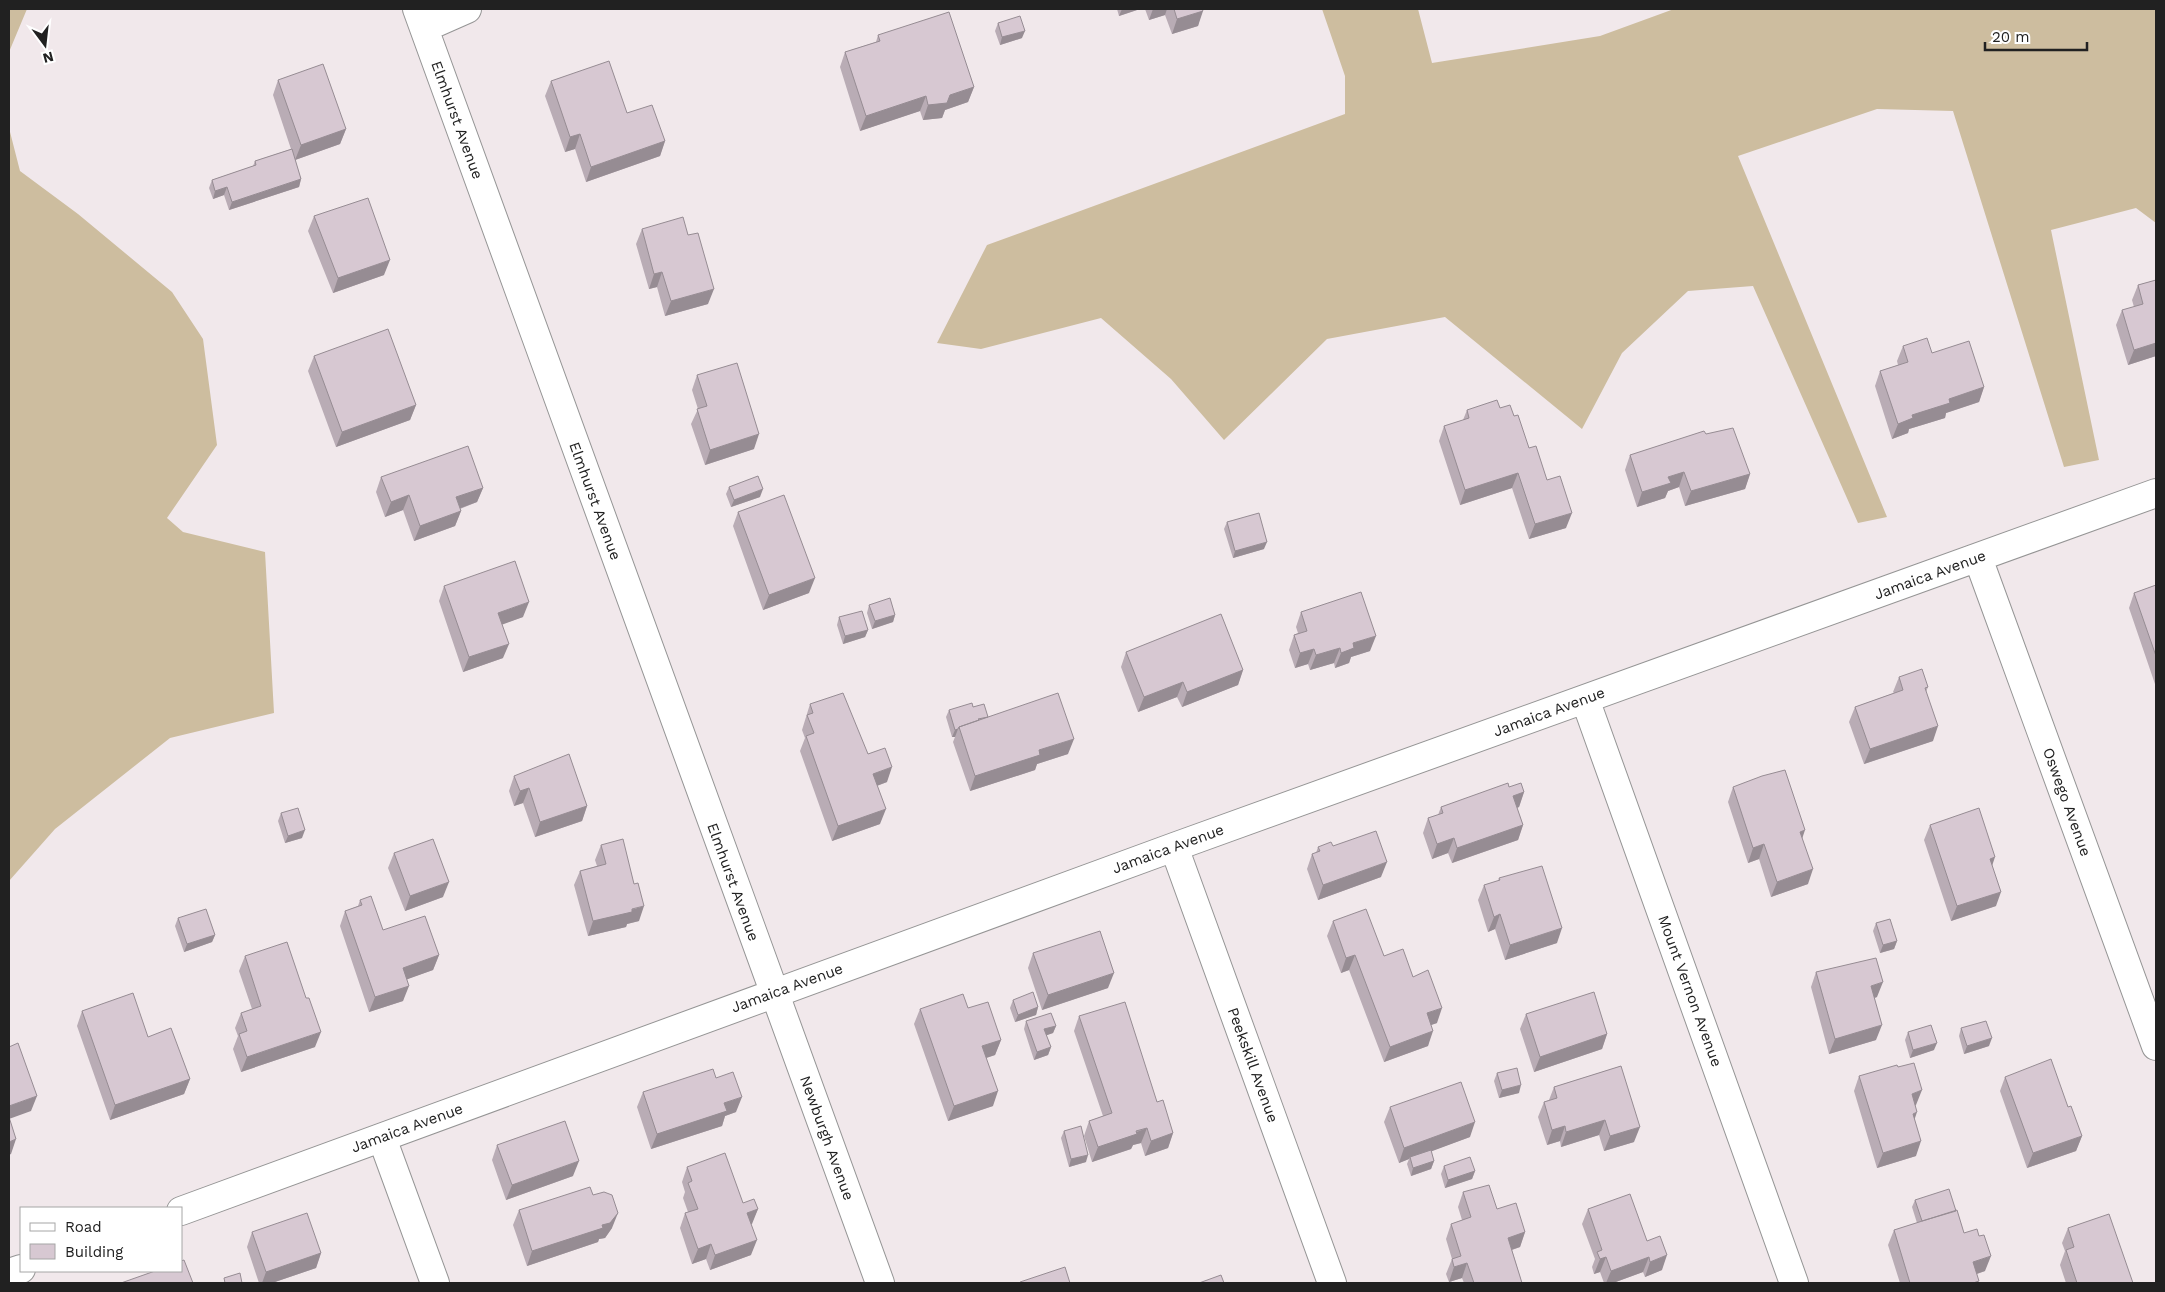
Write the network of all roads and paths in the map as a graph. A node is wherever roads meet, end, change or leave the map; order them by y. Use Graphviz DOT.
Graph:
graph roads {
  1 [pos="468,9"];
  2 [pos="420,19"];
  3 [pos="2156,493"];
  4 [pos="1978,558"];
  5 [pos="1585,700"];
  6 [pos="1174,847"];
  7 [pos="774,993"];
  8 [pos="2156,1046"];
  9 [pos="382,1138"];
  10 [pos="182,1211"];
  11 [pos="435,1283"];
  12 [pos="880,1283"];
  13 [pos="1332,1283"];
  14 [pos="1794,1283"];
  1 -- 2 [label="street"];
  2 -- 7 [label="street, Elmhurst Avenue"];
  3 -- 4 [label="street, Jamaica Avenue"];
  4 -- 5 [label="street, Jamaica Avenue"];
  4 -- 8 [label="street, Oswego Avenue"];
  5 -- 6 [label="street, Jamaica Avenue"];
  5 -- 14 [label="street, Mount Vernon Avenue"];
  6 -- 7 [label="street, Jamaica Avenue"];
  6 -- 13 [label="street, Peekskill Avenue"];
  7 -- 9 [label="street, Jamaica Avenue"];
  7 -- 12 [label="street, Newburgh Avenue"];
  9 -- 10 [label="street, Jamaica Avenue"];
  9 -- 11 [label="street"];
}
